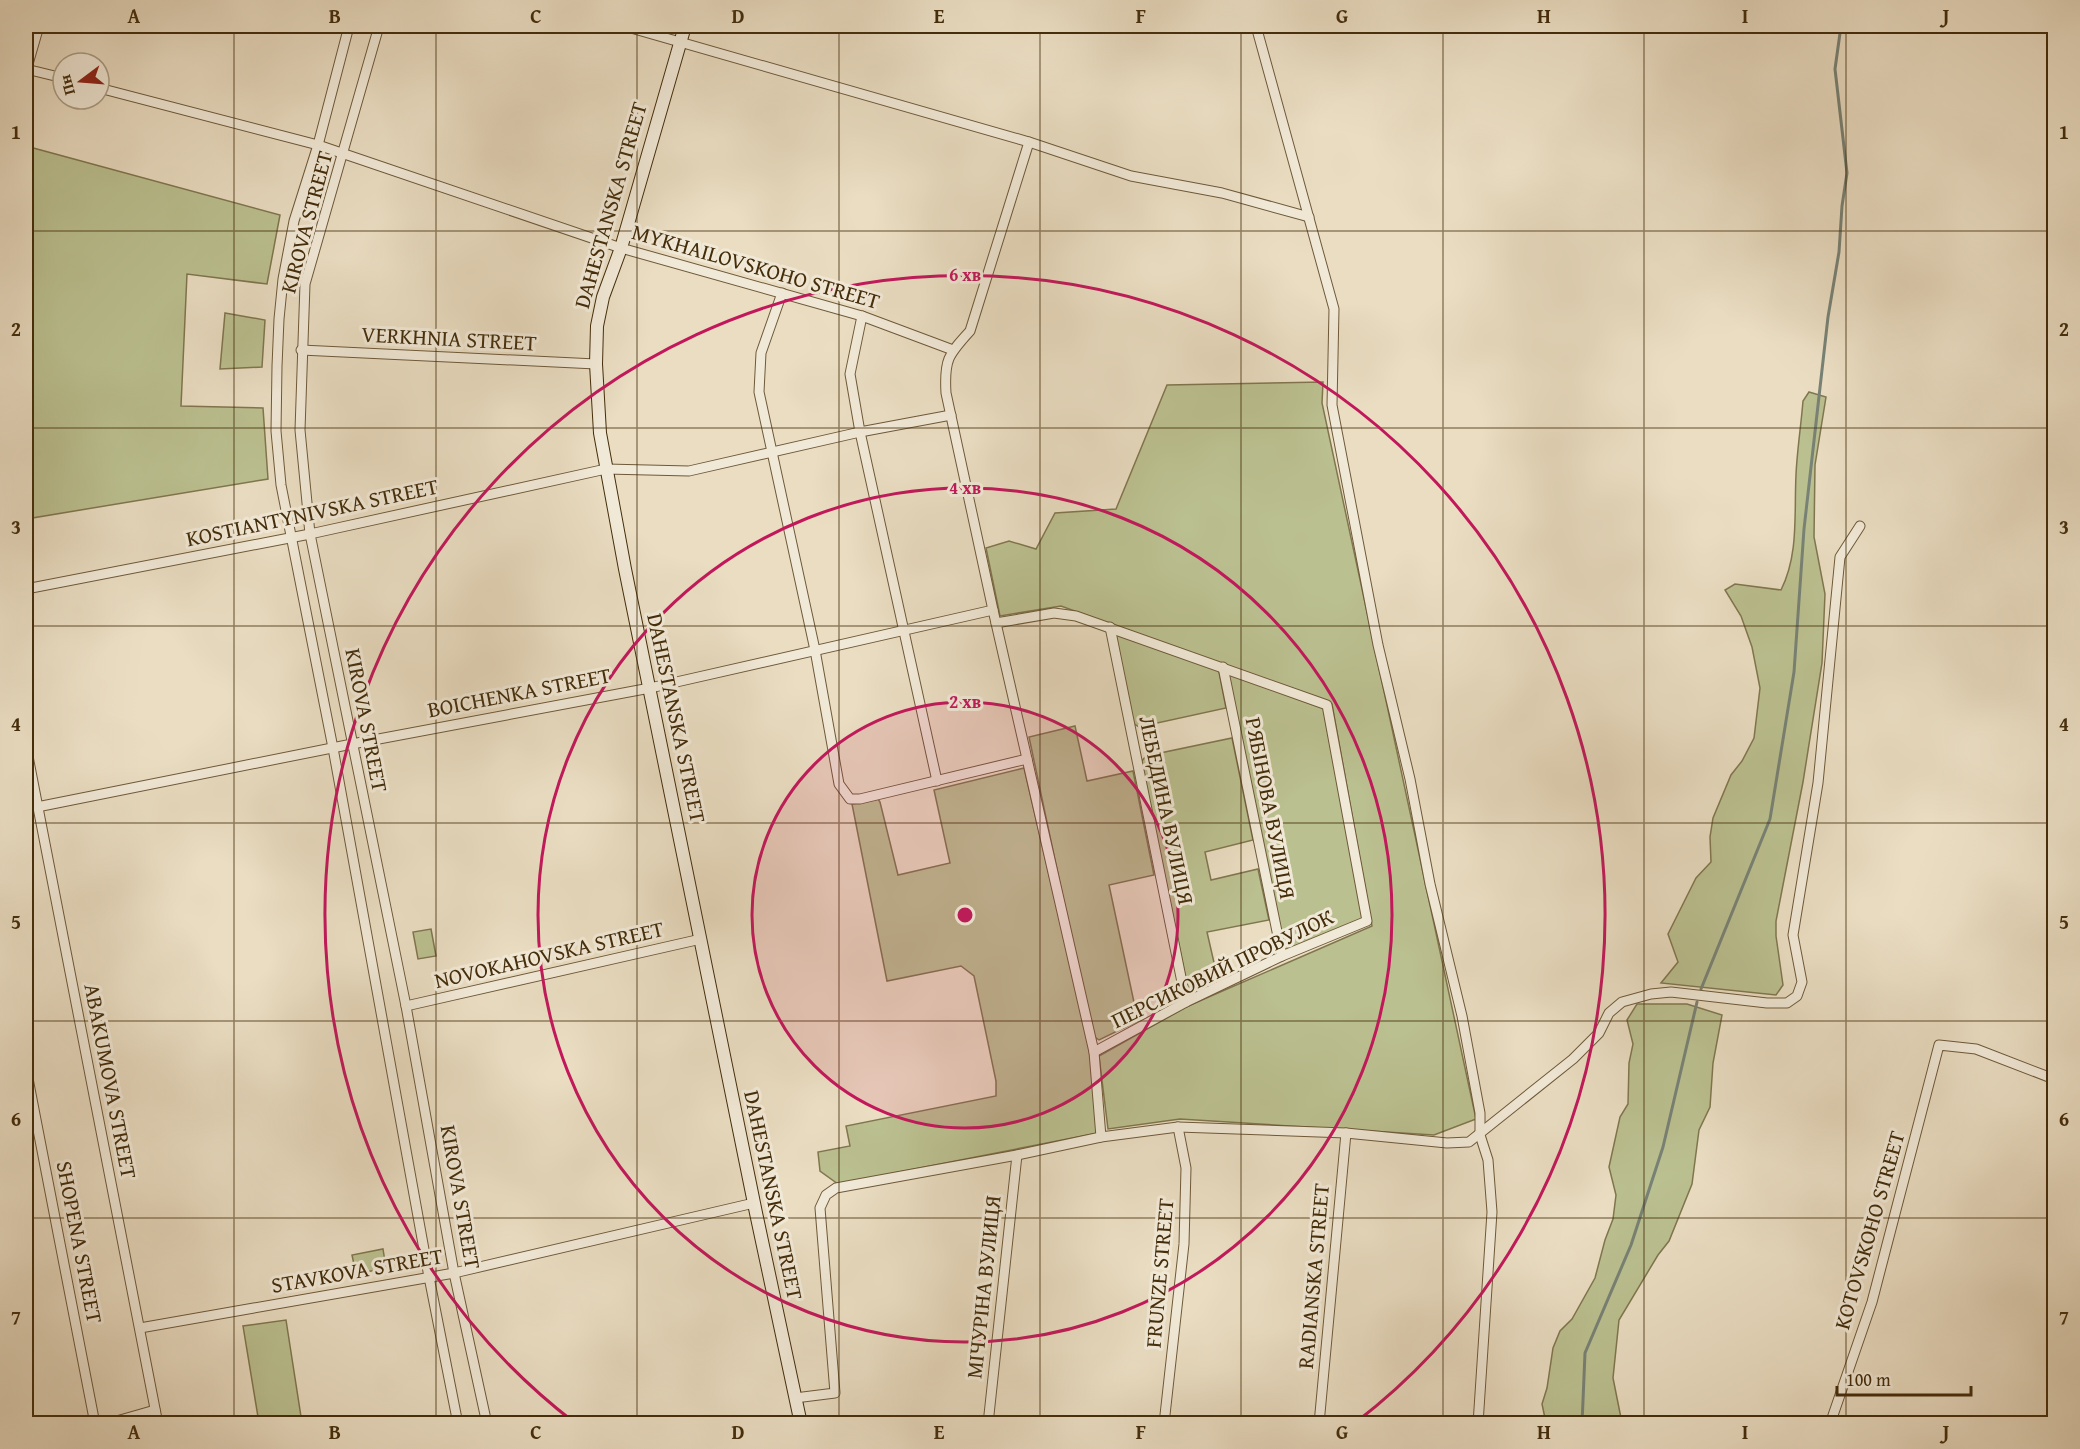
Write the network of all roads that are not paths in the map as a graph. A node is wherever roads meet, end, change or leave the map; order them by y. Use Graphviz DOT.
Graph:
graph roads {
  1 [pos="39,26"];
  2 [pos="349,26"];
  3 [pos="380,26"];
  4 [pos="624,26"];
  5 [pos="684,26"];
  6 [pos="1256,26"];
  7 [pos="680,41"];
  8 [pos="26,69"];
  9 [pos="51,75"];
  10 [pos="111,91"];
  11 [pos="1029,142"];
  12 [pos="318,145"];
  13 [pos="343,154"];
  14 [pos="1309,217"];
  15 [pos="621,248"];
  16 [pos="782,293"];
  17 [pos="862,316"];
  18 [pos="301,350"];
  19 [pos="953,350"];
  20 [pos="596,364"];
  21 [pos="951,415"];
  22 [pos="860,432"];
  23 [pos="771,452"];
  24 [pos="606,469"];
  25 [pos="1860,526"];
  26 [pos="310,534"];
  27 [pos="290,538"];
  28 [pos="26,589"];
  29 [pos="993,610"];
  30 [pos="996,623"];
  31 [pos="1110,627"];
  32 [pos="906,630"];
  33 [pos="815,650"];
  34 [pos="1223,667"];
  35 [pos="650,688"];
  36 [pos="352,744"];
  37 [pos="26,746"];
  38 [pos="333,748"];
  39 [pos="1027,759"];
  40 [pos="937,781"];
  41 [pos="38,807"];
  42 [pos="701,939"];
  43 [pos="1282,956"];
  44 [pos="1186,1002"];
  45 [pos="406,1006"];
  46 [pos="1094,1052"];
  47 [pos="26,1068"];
  48 [pos="2055,1078"];
  49 [pos="1178,1127"];
  50 [pos="1346,1133"];
  51 [pos="1480,1135"];
  52 [pos="1101,1137"];
  53 [pos="1017,1155"];
  54 [pos="754,1203"];
  55 [pos="454,1273"];
  56 [pos="429,1278"];
  57 [pos="140,1328"];
  58 [pos="795,1398"];
  59 [pos="155,1410"];
  60 [pos="95,1424"];
  61 [pos="106,1424"];
  62 [pos="158,1424"];
  63 [pos="458,1424"];
  64 [pos="487,1424"];
  65 [pos="801,1424"];
  66 [pos="988,1424"];
  67 [pos="1164,1424"];
  68 [pos="1319,1424"];
  69 [pos="1478,1424"];
  70 [pos="1830,1424"];
  1 -- 8 [label="street"];
  2 -- 12 [label="street, KIROVA STREET"];
  3 -- 13 [label="street, KIROVA STREET"];
  4 -- 7 [label="street"];
  5 -- 7 [label="street, DAHESTANSKA STREET"];
  6 -- 14 [label="street"];
  7 -- 11 [label="street"];
  7 -- 15 [label="street, DAHESTANSKA STREET"];
  8 -- 9 [label="street"];
  10 -- 12 [label="street, MYKHAILOVSKOHO STREET"];
  11 -- 14 [label="street"];
  11 -- 19 [label="street"];
  12 -- 13 [label="street, MYKHAILOVSKOHO STREET"];
  12 -- 27 [label="street, KIROVA STREET"];
  13 -- 15 [label="street, MYKHAILOVSKOHO STREET"];
  13 -- 18 [label="street, KIROVA STREET"];
  14 -- 51 [label="street"];
  15 -- 16 [label="street, MYKHAILOVSKOHO STREET"];
  15 -- 20 [label="street, DAHESTANSKA STREET"];
  16 -- 17 [label="street, MYKHAILOVSKOHO STREET"];
  16 -- 23 [label="street"];
  17 -- 19 [label="street, MYKHAILOVSKOHO STREET"];
  17 -- 22 [label="street"];
  18 -- 20 [label="street, VERKHNIA STREET"];
  18 -- 26 [label="street, KIROVA STREET"];
  19 -- 21 [label="street"];
  20 -- 24 [label="street, DAHESTANSKA STREET"];
  21 -- 22 [label="street, KOSTIANTYNIVSKA STREET"];
  21 -- 29 [label="street"];
  22 -- 23 [label="street, KOSTIANTYNIVSKA STREET"];
  22 -- 32 [label="street"];
  23 -- 24 [label="street, KOSTIANTYNIVSKA STREET"];
  23 -- 33 [label="street"];
  24 -- 26 [label="street, KOSTIANTYNIVSKA STREET"];
  24 -- 35 [label="street, DAHESTANSKA STREET"];
  25 -- 51 [label="street"];
  26 -- 27 [label="street, KOSTIANTYNIVSKA STREET"];
  26 -- 36 [label="street, KIROVA STREET"];
  27 -- 28 [label="street, KOSTIANTYNIVSKA STREET"];
  27 -- 38 [label="street, KIROVA STREET"];
  29 -- 30 [label="street"];
  29 -- 32 [label="street, BOICHENKA STREET"];
  30 -- 31 [label="street"];
  30 -- 39 [label="street"];
  31 -- 34 [label="street"];
  31 -- 44 [label="street, ЛЕБЕДИНА ВУЛИЦЯ"];
  32 -- 33 [label="street, BOICHENKA STREET"];
  32 -- 40 [label="street"];
  33 -- 35 [label="street, BOICHENKA STREET"];
  33 -- 40 [label="street"];
  34 -- 43 [label="street, РЯБІНОВА ВУЛИЦЯ"];
  34 -- 43 [label="street, ПЕРСИКОВИЙ ПРОВУЛОК"];
  35 -- 36 [label="street, BOICHENKA STREET"];
  35 -- 42 [label="street, DAHESTANSKA STREET"];
  36 -- 38 [label="street, BOICHENKA STREET"];
  36 -- 45 [label="street, KIROVA STREET"];
  37 -- 41 [label="street, ABAKUMOVA STREET"];
  38 -- 41 [label="street, BOICHENKA STREET"];
  38 -- 56 [label="street, KIROVA STREET"];
  39 -- 40 [label="street"];
  39 -- 46 [label="street"];
  41 -- 57 [label="street, ABAKUMOVA STREET"];
  42 -- 45 [label="street, NOVOKAHOVSKA STREET"];
  42 -- 54 [label="street, DAHESTANSKA STREET"];
  43 -- 44 [label="street, ПЕРСИКОВИЙ ПРОВУЛОК"];
  44 -- 46 [label="street, ПЕРСИКОВИЙ ПРОВУЛОК"];
  45 -- 55 [label="street, KIROVA STREET"];
  46 -- 52 [label="street"];
  47 -- 60 [label="street, SHOPENA STREET"];
  48 -- 70 [label="street, KOTOVSKOHO STREET"];
  49 -- 50 [label="street"];
  49 -- 52 [label="street"];
  49 -- 67 [label="street, FRUNZE STREET"];
  50 -- 51 [label="street"];
  50 -- 68 [label="street, RADIANSKA STREET"];
  51 -- 69 [label="street"];
  52 -- 53 [label="street"];
  53 -- 58 [label="street"];
  53 -- 66 [label="street, МІЧУРІНА ВУЛИЦЯ"];
  54 -- 55 [label="street, STAVKOVA STREET"];
  54 -- 58 [label="street, DAHESTANSKA STREET"];
  55 -- 56 [label="street, STAVKOVA STREET"];
  55 -- 64 [label="street, KIROVA STREET"];
  56 -- 57 [label="street, STAVKOVA STREET"];
  56 -- 63 [label="street, KIROVA STREET"];
  57 -- 59 [label="street, ABAKUMOVA STREET"];
  58 -- 65 [label="street, DAHESTANSKA STREET"];
  59 -- 61 [label="street"];
  59 -- 62 [label="street, ABAKUMOVA STREET"];
}
